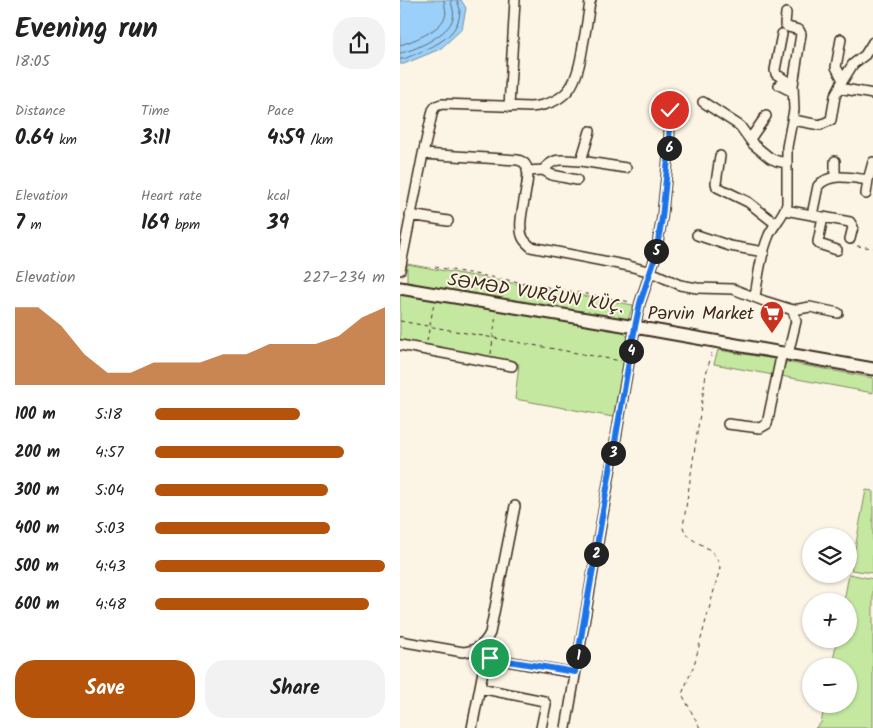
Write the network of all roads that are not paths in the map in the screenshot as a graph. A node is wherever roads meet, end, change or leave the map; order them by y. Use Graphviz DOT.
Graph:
graph roads {
  1 [pos="515,0"];
  2 [pos="591,0"];
  3 [pos="786,13"];
  4 [pos="782,34"];
  5 [pos="841,39"];
  6 [pos="873,42"];
  7 [pos="841,84"];
  8 [pos="779,85"];
  9 [pos="793,89"];
  10 [pos="873,94"];
  11 [pos="703,102"];
  12 [pos="509,107"];
  13 [pos="670,110"];
  14 [pos="766,116"];
  15 [pos="793,120"];
  16 [pos="590,131"];
  17 [pos="750,139"];
  18 [pos="422,154"];
  19 [pos="720,156"];
  20 [pos="581,161"];
  21 [pos="835,161"];
  22 [pos="873,162"];
  23 [pos="787,163"];
  24 [pos="626,168"];
  25 [pos="543,170"];
  26 [pos="527,171"];
  27 [pos="835,177"];
  28 [pos="577,180"];
  29 [pos="868,180"];
  30 [pos="866,194"];
  31 [pos="785,210"];
  32 [pos="410,215"];
  33 [pos="812,215"];
  34 [pos="824,217"];
  35 [pos="448,220"];
  36 [pos="776,224"];
  37 [pos="404,227"];
  38 [pos="697,235"];
  39 [pos="853,242"];
  40 [pos="837,250"];
  41 [pos="764,252"];
  42 [pos="400,270"];
  43 [pos="651,272"];
  44 [pos="400,288"];
  45 [pos="755,297"];
  46 [pos="792,310"];
  47 [pos="838,313"];
  48 [pos="635,327"];
  49 [pos="400,345"];
  50 [pos="785,353"];
  51 [pos="512,366"];
  52 [pos="873,369"];
  53 [pos="728,424"];
  54 [pos="515,506"];
  55 [pos="400,641"];
  56 [pos="575,672"];
  57 [pos="480,688"];
  58 [pos="472,728"];
  59 [pos="541,728"];
  60 [pos="566,728"];
  1 -- 12 [label="street"];
  2 -- 12 [label="street"];
  3 -- 9 [label="street"];
  4 -- 9 [label="street"];
  5 -- 7 [label="street"];
  6 -- 7 [label="street"];
  7 -- 10 [label="street"];
  7 -- 15 [label="street"];
  8 -- 9 [label="street"];
  9 -- 15 [label="street"];
  11 -- 17 [label="street"];
  12 -- 18 [label="street"];
  13 -- 43 [label="street"];
  14 -- 17 [label="street"];
  15 -- 23 [label="street"];
  16 -- 20 [label="street"];
  17 -- 23 [label="street"];
  18 -- 26 [label="street"];
  18 -- 32 [label="street"];
  19 -- 36 [label="street"];
  20 -- 24 [label="street"];
  20 -- 25 [label="street"];
  21 -- 27 [label="street"];
  22 -- 29 [label="street"];
  23 -- 31 [label="street"];
  25 -- 26 [label="street"];
  25 -- 28 [label="street"];
  26 -- 43 [label="street"];
  27 -- 29 [label="street"];
  27 -- 33 [label="street"];
  29 -- 30 [label="street"];
  31 -- 33 [label="street"];
  31 -- 36 [label="street"];
  32 -- 35 [label="street"];
  32 -- 37 [label="street"];
  33 -- 34 [label="street"];
  34 -- 39 [label="street"];
  34 -- 40 [label="street"];
  36 -- 41 [label="street"];
  37 -- 42 [label="street"];
  38 -- 41 [label="street"];
  41 -- 45 [label="street"];
  43 -- 45 [label="street"];
  43 -- 48 [label="street"];
  44 -- 48 [label="main road, SƏMƏD VURĞUN KÜÇ."];
  45 -- 46 [label="street"];
  46 -- 47 [label="street"];
  46 -- 50 [label="street"];
  48 -- 50 [label="main road, SƏMƏD VURĞUN KÜÇ."];
  48 -- 56 [label="street"];
  49 -- 51 [label="street"];
  50 -- 52 [label="main road, SƏMƏD VURĞUN KÜÇ."];
  50 -- 53 [label="street"];
  54 -- 55 [label="street"];
  56 -- 57 [label="street"];
  56 -- 60 [label="street"];
  57 -- 58 [label="street"];
  57 -- 59 [label="street"];
}
